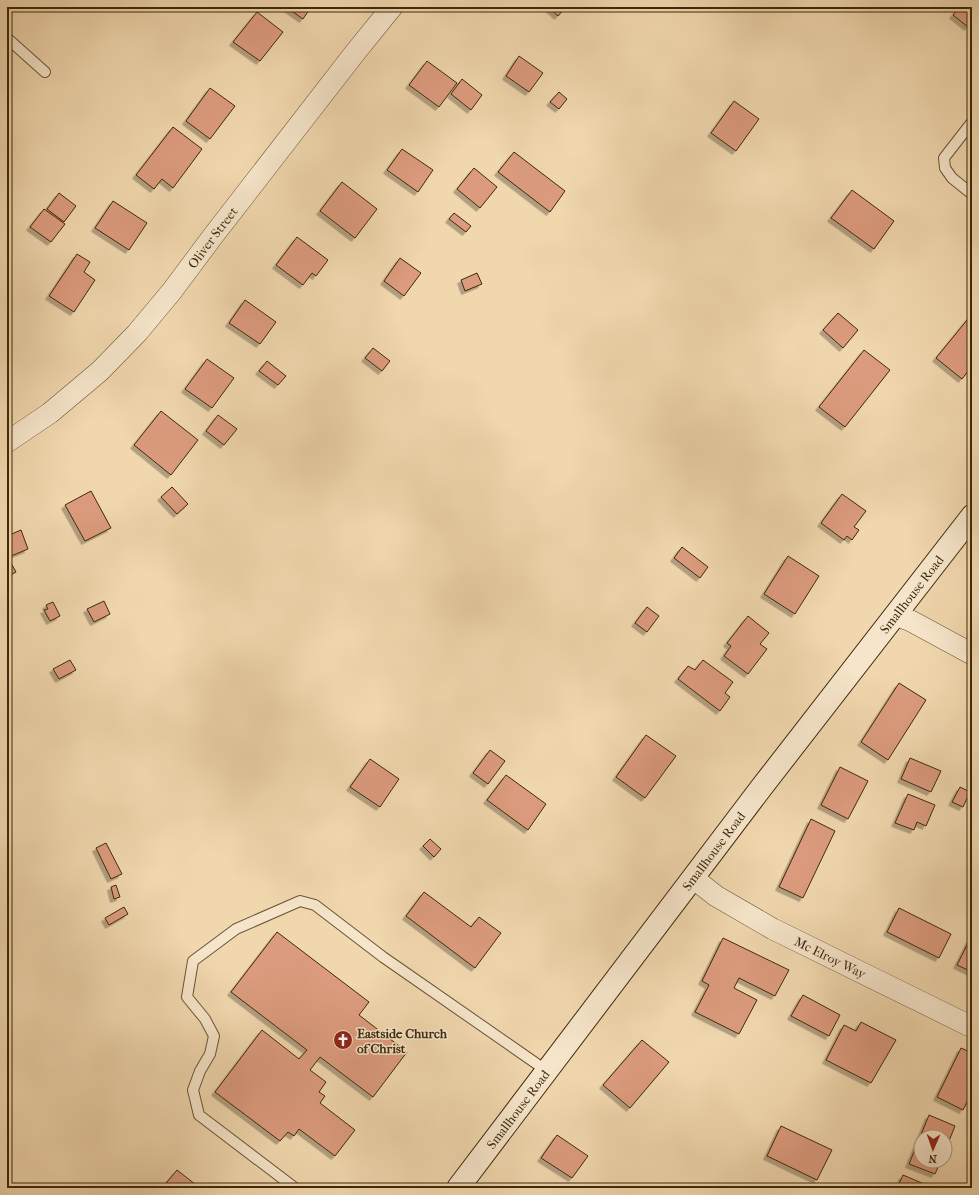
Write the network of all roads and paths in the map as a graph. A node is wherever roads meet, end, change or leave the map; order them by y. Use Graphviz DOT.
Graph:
graph roads {
  1 [pos="392,7"];
  2 [pos="7,38"];
  3 [pos="44,72"];
  4 [pos="971,124"];
  5 [pos="972,194"];
  6 [pos="7,442"];
  7 [pos="972,516"];
  8 [pos="895,614"];
  9 [pos="972,654"];
  10 [pos="693,878"];
  11 [pos="972,1027"];
  12 [pos="547,1071"];
  13 [pos="296,1188"];
  14 [pos="458,1188"];
  1 -- 6 [label="street, Oliver Street"];
  2 -- 3 [label="lane"];
  4 -- 5 [label="lane"];
  7 -- 8 [label="street, Smallhouse Road"];
  8 -- 9 [label="street"];
  8 -- 10 [label="street, Smallhouse Road"];
  10 -- 11 [label="street, Mc Elroy Way"];
  10 -- 12 [label="street, Smallhouse Road"];
  12 -- 13 [label="lane"];
  12 -- 14 [label="street, Smallhouse Road"];
}
